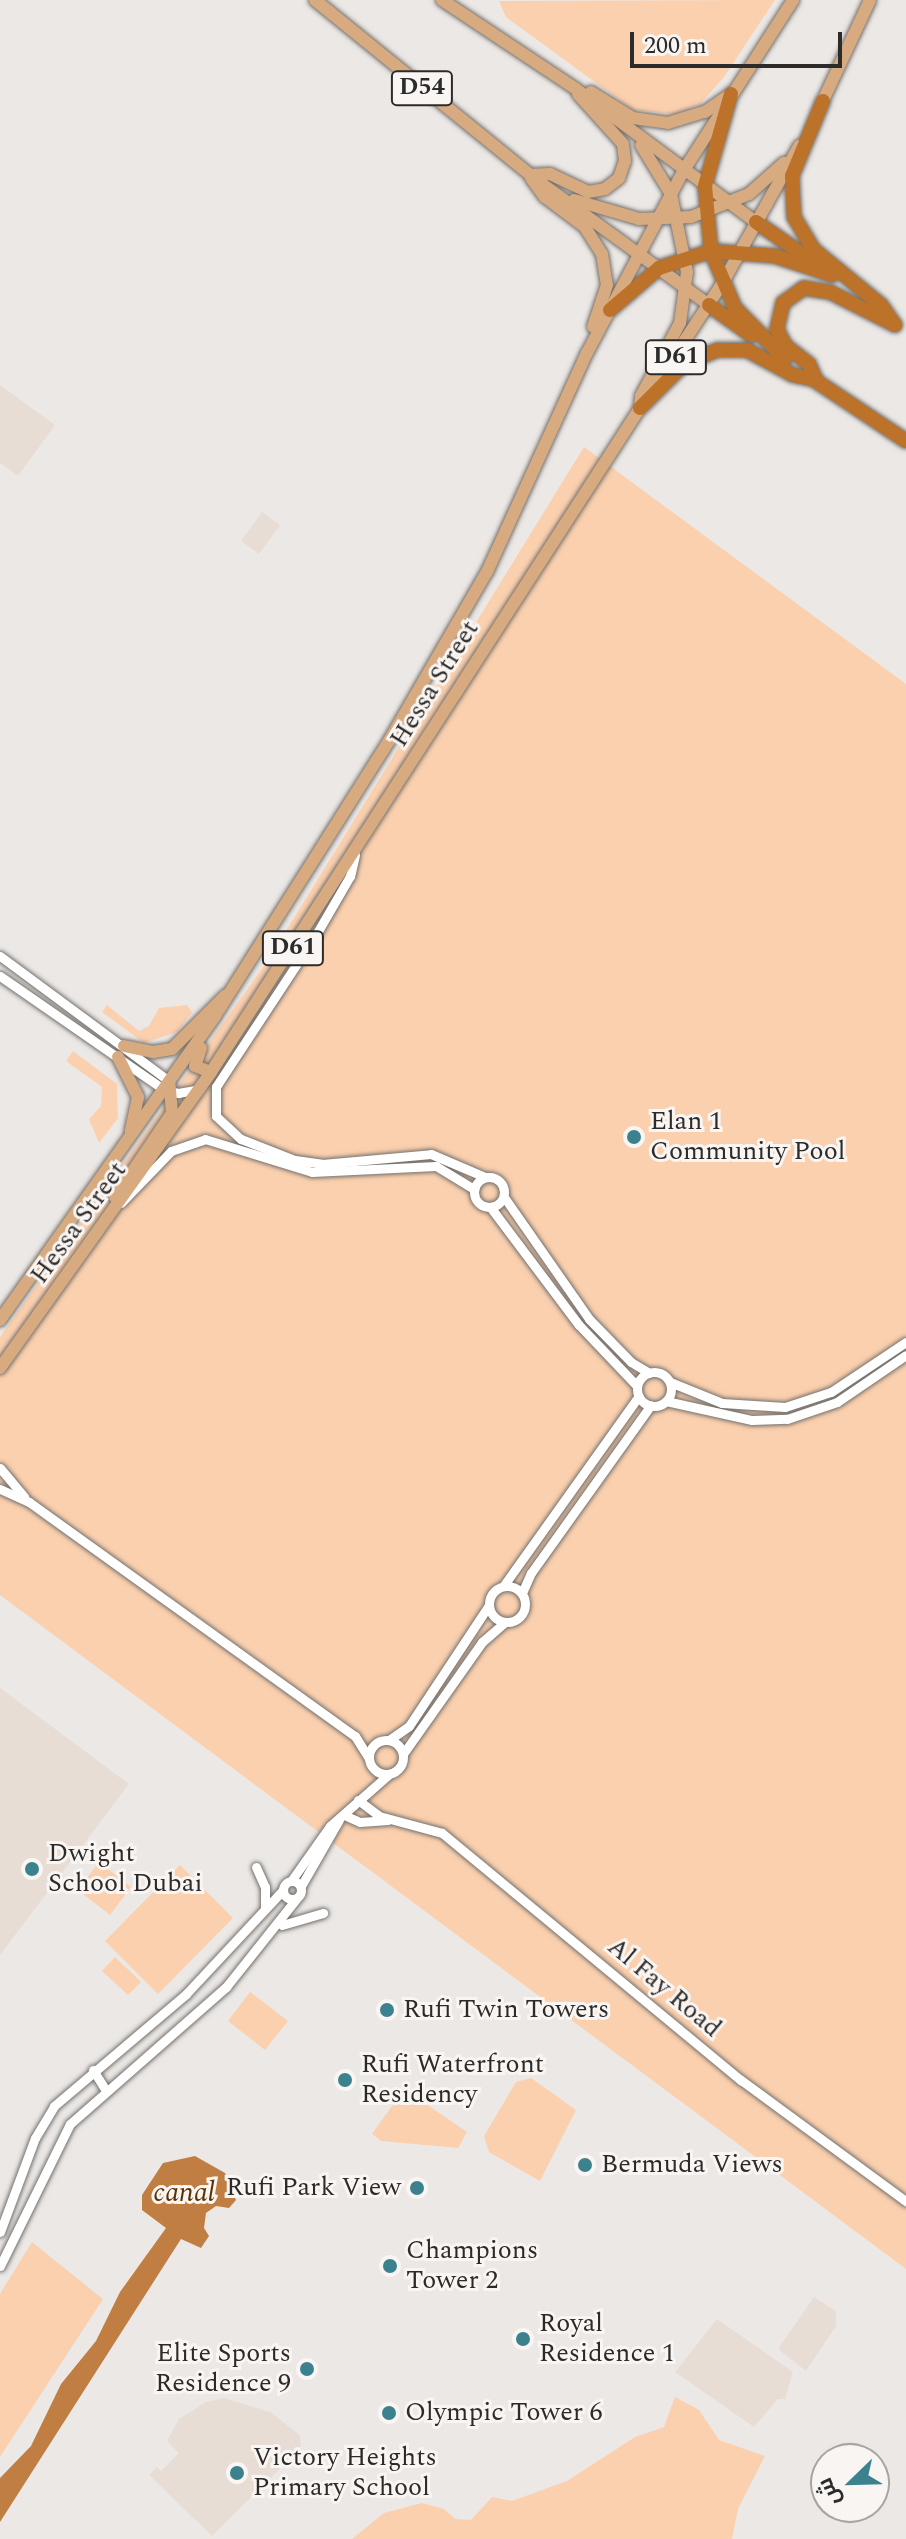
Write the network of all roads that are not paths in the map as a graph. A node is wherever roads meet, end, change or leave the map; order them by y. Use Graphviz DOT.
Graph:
graph roads {
  1 [pos="315,0"];
  2 [pos="442,0"];
  3 [pos="793,0"];
  4 [pos="870,0"];
  5 [pos="576,89"];
  6 [pos="731,94"];
  7 [pos="823,101"];
  8 [pos="631,132"];
  9 [pos="798,148"];
  10 [pos="684,170"];
  11 [pos="530,175"];
  12 [pos="705,186"];
  13 [pos="671,194"];
  14 [pos="560,195"];
  15 [pos="729,204"];
  16 [pos="705,214"];
  17 [pos="679,219"];
  18 [pos="657,221"];
  19 [pos="756,222"];
  20 [pos="741,250"];
  21 [pos="711,251"];
  22 [pos="640,254"];
  23 [pos="687,257"];
  24 [pos="659,268"];
  25 [pos="832,275"];
  26 [pos="722,284"];
  27 [pos="686,288"];
  28 [pos="709,305"];
  29 [pos="610,310"];
  30 [pos="901,328"];
  31 [pos="587,353"];
  32 [pos="785,359"];
  33 [pos="816,380"];
  34 [pos="640,408"];
  35 [pos="906,441"];
  36 [pos="355,855"];
  37 [pos="0,956"];
  38 [pos="0,976"];
  39 [pos="229,994"];
  40 [pos="215,1016"];
  41 [pos="121,1051"];
  42 [pos="211,1072"];
  43 [pos="168,1088"];
  44 [pos="200,1089"];
  45 [pos="129,1138"];
  46 [pos="485,1177"];
  47 [pos="474,1189"];
  48 [pos="504,1197"];
  49 [pos="121,1203"];
  50 [pos="491,1208"];
  51 [pos="94,1239"];
  52 [pos="0,1320"];
  53 [pos="906,1342"];
  54 [pos="906,1355"];
  55 [pos="4,1363"];
  56 [pos="649,1373"];
  57 [pos="0,1381"];
  58 [pos="670,1382"];
  59 [pos="638,1391"];
  60 [pos="666,1401"];
  61 [pos="651,1405"];
  62 [pos="0,1468"];
  63 [pos="0,1489"];
  64 [pos="29,1502"];
  65 [pos="504,1585"];
  66 [pos="522,1593"];
  67 [pos="489,1605"];
  68 [pos="505,1622"];
  69 [pos="355,1736"];
  70 [pos="384,1741"];
  71 [pos="403,1754"];
  72 [pos="370,1762"];
  73 [pos="389,1774"];
  74 [pos="367,1789"];
  75 [pos="358,1800"];
  76 [pos="342,1818"];
  77 [pos="391,1820"];
  78 [pos="256,1867"];
  79 [pos="291,1881"];
  80 [pos="301,1886"];
  81 [pos="283,1890"];
  82 [pos="296,1899"];
  83 [pos="265,1908"];
  84 [pos="323,1913"];
  85 [pos="276,1929"];
  86 [pos="93,2070"];
  87 [pos="105,2089"];
  88 [pos="906,2201"];
  89 [pos="0,2232"];
  90 [pos="0,2266"];
  1 -- 11 [label="main road, D54"];
  2 -- 5 [label="main road"];
  3 -- 6 [label="main road, Hessa Street / D61"];
  4 -- 7 [label="main road, Hessa Street / D61"];
  5 -- 6 [label="main road"];
  5 -- 8 [label="main road"];
  5 -- 11 [label="main road"];
  6 -- 10 [label="main road, Hessa Street / D61"];
  6 -- 12 [label="highway"];
  7 -- 9 [label="main road, Hessa Street / D61"];
  7 -- 30 [label="highway"];
  8 -- 10 [label="main road"];
  8 -- 13 [label="main road"];
  9 -- 15 [label="main road"];
  9 -- 19 [label="main road, Hessa Street / D61"];
  10 -- 12 [label="main road"];
  10 -- 13 [label="main road, Hessa Street / D61"];
  11 -- 14 [label="main road, D54"];
  11 -- 31 [label="main road"];
  12 -- 15 [label="main road"];
  12 -- 16 [label="highway"];
  13 -- 17 [label="main road"];
  13 -- 18 [label="main road, Hessa Street / D61"];
  14 -- 18 [label="main road"];
  14 -- 22 [label="main road, D54"];
  15 -- 16 [label="main road"];
  15 -- 19 [label="main road"];
  16 -- 17 [label="main road"];
  16 -- 21 [label="highway"];
  17 -- 18 [label="main road"];
  17 -- 23 [label="main road"];
  18 -- 22 [label="main road, Hessa Street / D61"];
  19 -- 20 [label="main road, Hessa Street / D61"];
  19 -- 25 [label="highway"];
  20 -- 21 [label="highway"];
  20 -- 25 [label="highway"];
  20 -- 26 [label="main road, Hessa Street / D61"];
  21 -- 23 [label="highway"];
  21 -- 26 [label="highway"];
  22 -- 24 [label="main road, D54"];
  22 -- 29 [label="main road, Hessa Street / D61"];
  23 -- 24 [label="highway"];
  23 -- 27 [label="main road"];
  24 -- 27 [label="main road, D54"];
  24 -- 29 [label="highway"];
  25 -- 30 [label="highway"];
  26 -- 28 [label="main road, Hessa Street / D61"];
  26 -- 32 [label="highway"];
  27 -- 28 [label="main road, D54"];
  27 -- 34 [label="main road"];
  28 -- 32 [label="highway, D54"];
  28 -- 34 [label="main road, Hessa Street / D61"];
  29 -- 31 [label="main road, Hessa Street / D61"];
  30 -- 33 [label="highway"];
  31 -- 39 [label="main road, Hessa Street / D61"];
  32 -- 33 [label="highway, D54"];
  33 -- 34 [label="highway"];
  33 -- 35 [label="highway, D54"];
  34 -- 36 [label="main road, Hessa Street / D61"];
  36 -- 42 [label="main road, Hessa Street / D61"];
  36 -- 46 [label="street"];
  37 -- 41 [label="street"];
  38 -- 41 [label="street"];
  39 -- 40 [label="main road, Hessa Street / D61"];
  39 -- 41 [label="main road"];
  40 -- 42 [label="main road"];
  40 -- 43 [label="main road, Hessa Street / D61"];
  41 -- 43 [label="street"];
  41 -- 45 [label="main road"];
  42 -- 44 [label="main road, Hessa Street / D61"];
  43 -- 44 [label="street"];
  43 -- 45 [label="main road, Hessa Street / D61"];
  43 -- 51 [label="main road"];
  44 -- 49 [label="main road, Hessa Street / D61"];
  45 -- 52 [label="main road, Hessa Street / D61"];
  46 -- 47 [label="street"];
  46 -- 48 [label="street"];
  47 -- 49 [label="street"];
  47 -- 50 [label="street"];
  48 -- 50 [label="street"];
  48 -- 56 [label="street"];
  49 -- 51 [label="main road, Hessa Street / D61"];
  50 -- 59 [label="street"];
  51 -- 55 [label="main road, Hessa Street / D61"];
  53 -- 58 [label="street"];
  54 -- 60 [label="street"];
  55 -- 57 [label="street"];
  56 -- 58 [label="street"];
  56 -- 59 [label="street"];
  58 -- 60 [label="street"];
  59 -- 61 [label="street"];
  59 -- 65 [label="street"];
  60 -- 61 [label="street"];
  61 -- 66 [label="street"];
  62 -- 64 [label="street"];
  63 -- 64 [label="street"];
  64 -- 69 [label="street"];
  65 -- 66 [label="street"];
  65 -- 67 [label="street"];
  66 -- 68 [label="street"];
  67 -- 68 [label="street"];
  67 -- 70 [label="street"];
  68 -- 71 [label="street"];
  69 -- 70 [label="street"];
  69 -- 72 [label="street"];
  70 -- 71 [label="street"];
  70 -- 72 [label="street"];
  71 -- 73 [label="street"];
  72 -- 73 [label="street"];
  72 -- 74 [label="street"];
  73 -- 74 [label="street"];
  74 -- 75 [label="street"];
  75 -- 76 [label="street"];
  75 -- 77 [label="street"];
  76 -- 77 [label="street"];
  76 -- 79 [label="street"];
  76 -- 80 [label="street"];
  77 -- 88 [label="street, Al Fay Road"];
  78 -- 83 [label="street"];
  79 -- 80 [label="street"];
  79 -- 81 [label="street"];
  80 -- 82 [label="street"];
  81 -- 82 [label="street"];
  81 -- 83 [label="street"];
  82 -- 85 [label="street"];
  83 -- 86 [label="street"];
  84 -- 85 [label="street"];
  85 -- 87 [label="street"];
  86 -- 87 [label="street"];
  86 -- 89 [label="street"];
  87 -- 90 [label="street"];
}
